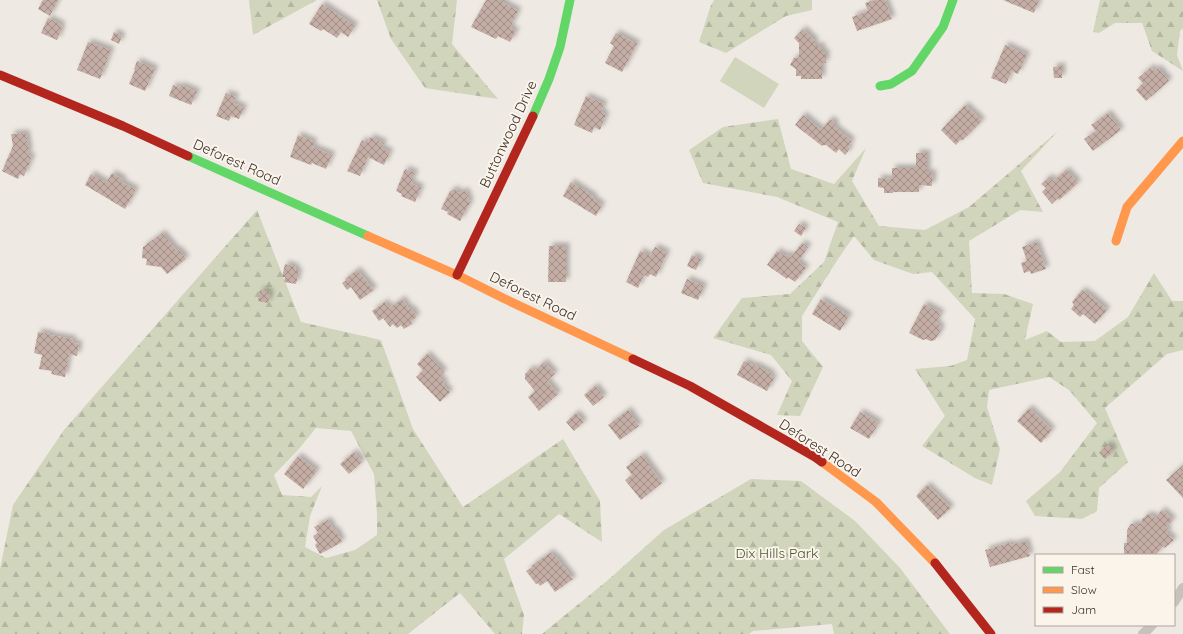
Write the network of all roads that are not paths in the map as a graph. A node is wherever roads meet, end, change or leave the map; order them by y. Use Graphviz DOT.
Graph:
graph roads {
  1 [pos="570,0"];
  2 [pos="953,0"];
  3 [pos="0,75"];
  4 [pos="880,86"];
  5 [pos="1183,141"];
  6 [pos="1116,241"];
  7 [pos="457,275"];
  8 [pos="1183,588"];
  9 [pos="1175,600"];
  10 [pos="1151,626"];
  11 [pos="991,634"];
  12 [pos="1143,634"];
  1 -- 7 [label="street, Buttonwood Drive"];
  2 -- 4 [label="street"];
  3 -- 7 [label="street, Deforest Road"];
  5 -- 6 [label="street"];
  7 -- 11 [label="street, Deforest Road"];
  8 -- 9 [label="street"];
  10 -- 12 [label="street"];
}
